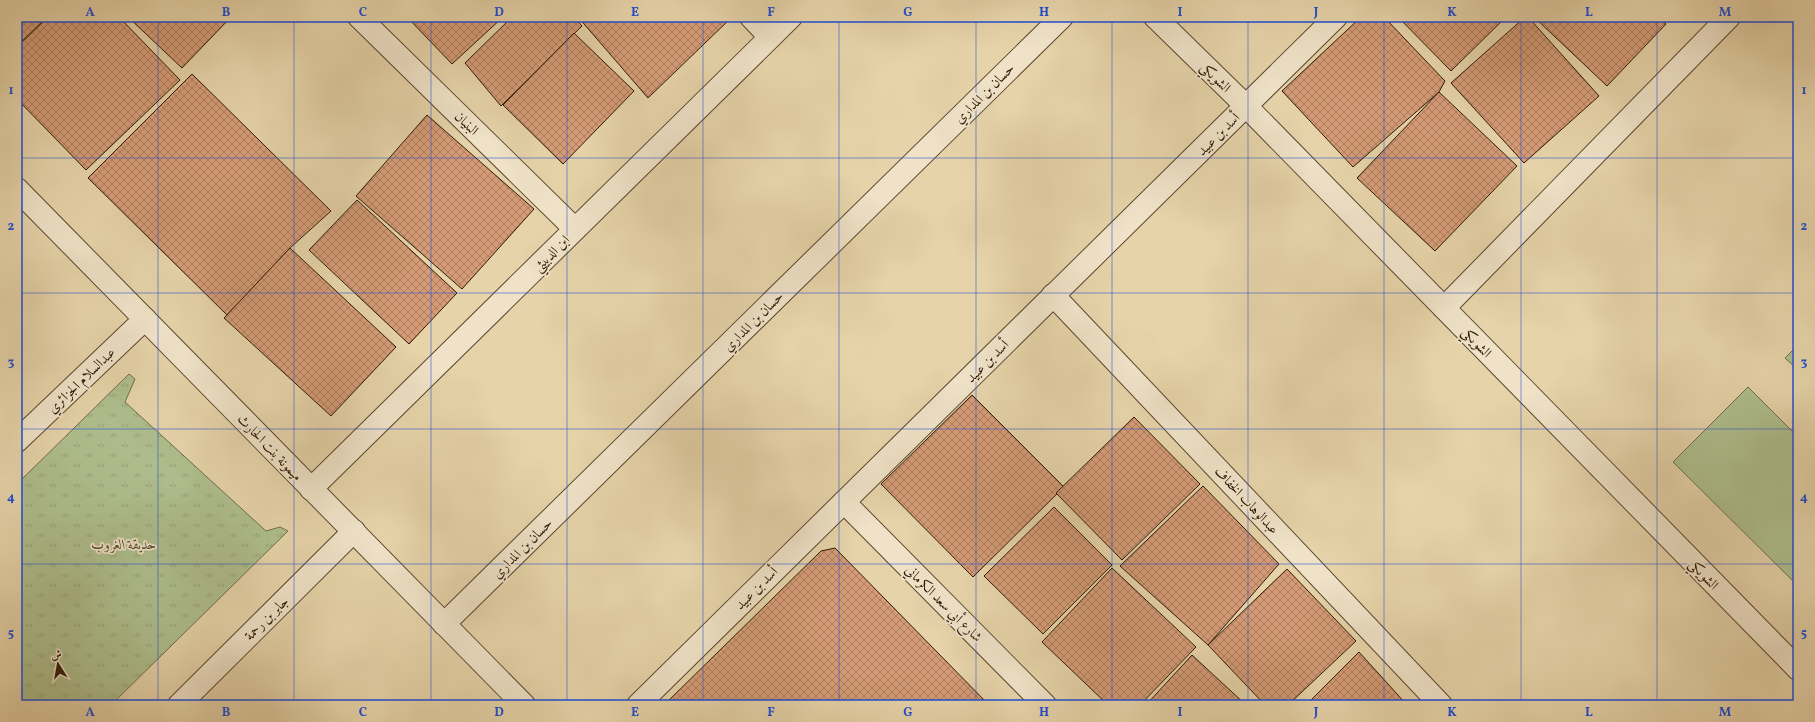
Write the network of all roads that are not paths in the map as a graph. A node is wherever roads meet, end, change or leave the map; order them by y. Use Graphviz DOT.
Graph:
graph roads {
  1 [pos="359,17"];
  2 [pos="751,17"];
  3 [pos="791,17"];
  4 [pos="1062,17"];
  5 [pos="1155,17"];
  6 [pos="1336,17"];
  7 [pos="1729,17"];
  8 [pos="770,37"];
  9 [pos="1246,106"];
  10 [pos="21,200"];
  11 [pos="575,229"];
  12 [pos="1054,295"];
  13 [pos="1444,308"];
  14 [pos="145,319"];
  15 [pos="17,441"];
  16 [pos="311,489"];
  17 [pos="844,502"];
  18 [pos="354,531"];
  19 [pos="444,624"];
  20 [pos="1798,669"];
  21 [pos="179,705"];
  22 [pos="524,705"];
  23 [pos="638,705"];
  24 [pos="1044,705"];
  25 [pos="1441,705"];
  1 -- 11 [label="street, البنيان"];
  2 -- 8 [label="street"];
  3 -- 8 [label="street, ابن الدبيثي"];
  4 -- 19 [label="street, حسان بن المداري"];
  5 -- 9 [label="street, الشويكي"];
  6 -- 9 [label="street, أسد بن عبيد"];
  7 -- 13 [label="street"];
  8 -- 11 [label="street, ابن الدبيثي"];
  9 -- 12 [label="street, أسد بن عبيد"];
  9 -- 13 [label="street, الشويكي"];
  10 -- 14 [label="street, ميمونة بنت الحارث"];
  11 -- 16 [label="street, ابن الدبيثي"];
  12 -- 17 [label="street, أسد بن عبيد"];
  12 -- 25 [label="street, عبدالوهاب الخفاف"];
  13 -- 20 [label="street, الشويكي"];
  14 -- 15 [label="street, عبدالسلام الجزائري"];
  14 -- 16 [label="street, ميمونة بنت الحارث"];
  16 -- 18 [label="street, ميمونة بنت الحارث"];
  17 -- 23 [label="street, أسد بن عبيد"];
  17 -- 24 [label="street, شارع أبي سعد الكرماني"];
  18 -- 19 [label="street, ميمونة بنت الحارث"];
  18 -- 21 [label="street, جابر بن رحمة"];
  19 -- 22 [label="street, ميمونة بنت الحارث"];
}
